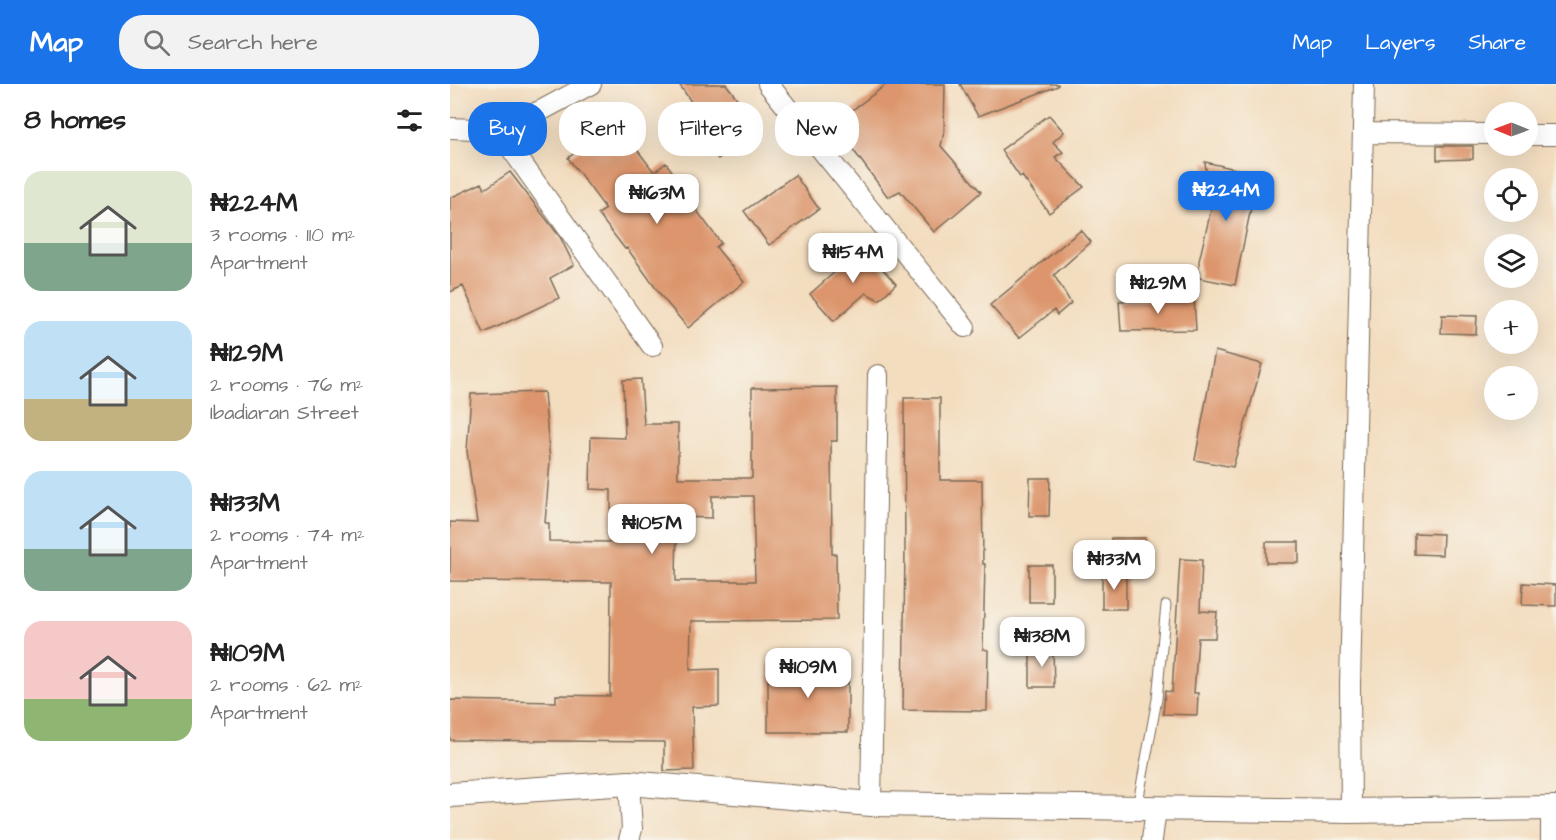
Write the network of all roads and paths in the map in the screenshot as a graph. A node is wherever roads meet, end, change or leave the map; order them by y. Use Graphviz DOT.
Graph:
graph roads {
  1 [pos="591,84"];
  2 [pos="768,84"];
  3 [pos="1364,84"];
  4 [pos="547,107"];
  5 [pos="450,128"];
  6 [pos="468,129"];
  7 [pos="1364,133"];
  8 [pos="1484,134"];
  9 [pos="1538,135"];
  10 [pos="1556,135"];
  11 [pos="517,156"];
  12 [pos="965,327"];
  13 [pos="652,346"];
  14 [pos="878,375"];
  15 [pos="1166,606"];
  16 [pos="628,783"];
  17 [pos="450,795"];
  18 [pos="871,804"];
  19 [pos="1147,808"];
  20 [pos="1553,808"];
  21 [pos="1351,811"];
  22 [pos="629,840"];
  23 [pos="1152,840"];
  24 [pos="1551,840"];
  1 -- 4 [label="street"];
  2 -- 12 [label="street"];
  3 -- 7 [label="street"];
  5 -- 6 [label="street"];
  7 -- 8 [label="street"];
  7 -- 21 [label="street"];
  9 -- 10 [label="street"];
  11 -- 13 [label="street"];
  14 -- 18 [label="street"];
  15 -- 19 [label="lane"];
  16 -- 17 [label="street"];
  16 -- 18 [label="street"];
  16 -- 22 [label="street"];
  18 -- 19 [label="street"];
  19 -- 21 [label="street"];
  19 -- 23 [label="street"];
  20 -- 21 [label="street"];
  20 -- 24 [label="street"];
}
